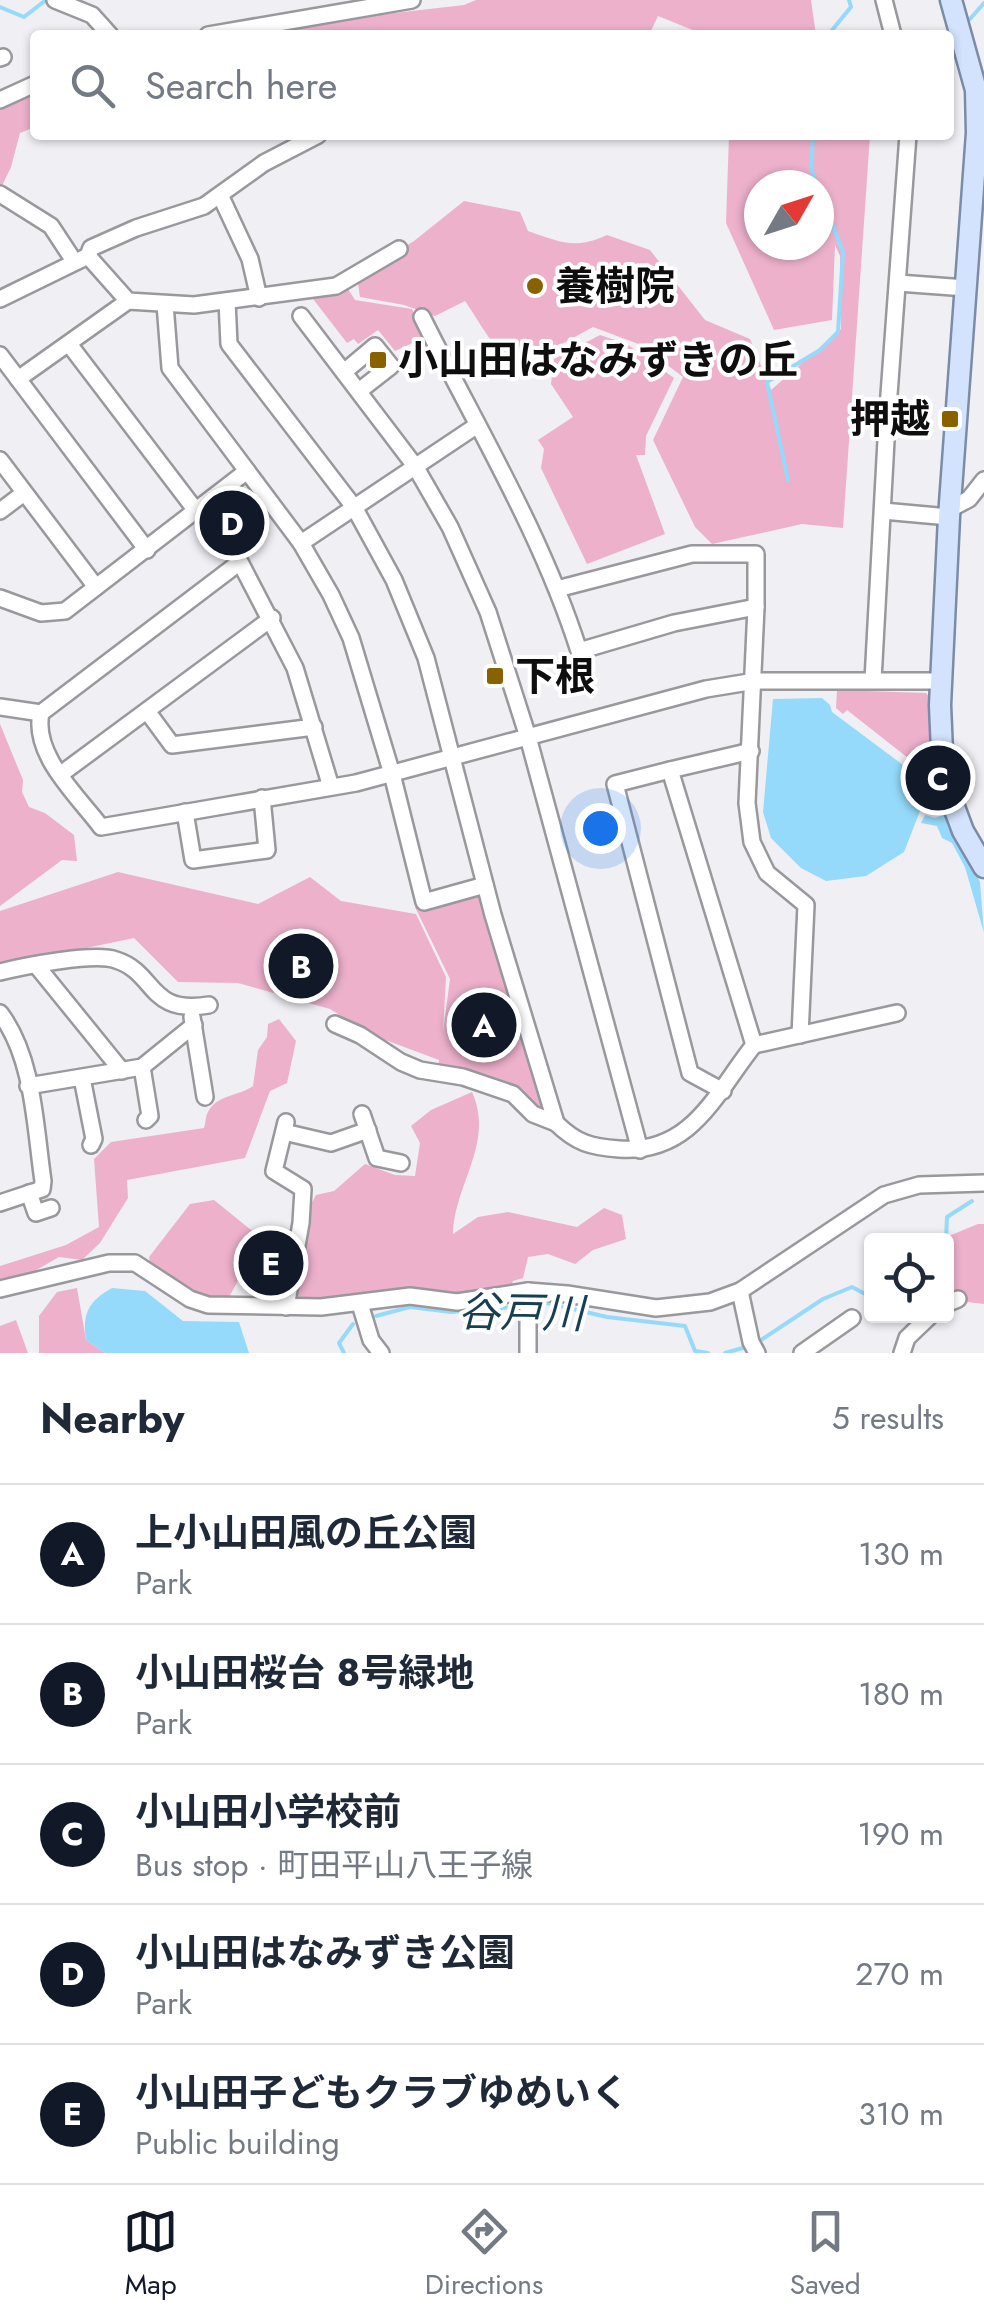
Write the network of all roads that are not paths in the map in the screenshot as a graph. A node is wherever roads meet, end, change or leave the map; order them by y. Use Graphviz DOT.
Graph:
graph roads {
  1 [pos="54,0"];
  2 [pos="412,0"];
  3 [pos="884,0"];
  4 [pos="952,0"];
  5 [pos="105,28"];
  6 [pos="84,29"];
  7 [pos="237,30"];
  8 [pos="892,30"];
  9 [pos="30,86"];
  10 [pos="0,100"];
  11 [pos="307,140"];
  12 [pos="908,140"];
  13 [pos="0,194"];
  14 [pos="221,197"];
  15 [pos="399,249"];
  16 [pos="81,258"];
  17 [pos="898,283"];
  18 [pos="966,288"];
  19 [pos="260,298"];
  20 [pos="0,299"];
  21 [pos="128,302"];
  22 [pos="227,302"];
  23 [pos="165,304"];
  24 [pos="301,316"];
  25 [pos="422,316"];
  26 [pos="69,344"];
  27 [pos="0,355"];
  28 [pos="344,372"];
  29 [pos="18,379"];
  30 [pos="359,391"];
  31 [pos="476,426"];
  32 [pos="0,460"];
  33 [pos="415,466"];
  34 [pos="247,471"];
  35 [pos="984,480"];
  36 [pos="24,493"];
  37 [pos="354,507"];
  38 [pos="0,511"];
  39 [pos="197,512"];
  40 [pos="882,512"];
  41 [pos="950,513"];
  42 [pos="301,543"];
  43 [pos="147,550"];
  44 [pos="96,587"];
  45 [pos="557,589"];
  46 [pos="0,598"];
  47 [pos="756,607"];
  48 [pos="272,618"];
  49 [pos="873,680"];
  50 [pos="755,681"];
  51 [pos="940,682"];
  52 [pos="0,707"];
  53 [pos="147,711"];
  54 [pos="41,713"];
  55 [pos="314,726"];
  56 [pos="528,737"];
  57 [pos="751,752"];
  58 [pos="453,757"];
  59 [pos="670,770"];
  60 [pos="60,774"];
  61 [pos="392,774"];
  62 [pos="331,788"];
  63 [pos="262,798"];
  64 [pos="185,812"];
  65 [pos="980,852"];
  66 [pos="485,885"];
  67 [pos="36,965"];
  68 [pos="0,972"];
  69 [pos="209,1004"];
  70 [pos="186,1007"];
  71 [pos="0,1012"];
  72 [pos="897,1013"];
  73 [pos="162,1016"];
  74 [pos="335,1024"];
  75 [pos="194,1025"];
  76 [pos="800,1035"];
  77 [pos="754,1046"];
  78 [pos="39,1052"];
  79 [pos="23,1060"];
  80 [pos="142,1068"];
  81 [pos="122,1071"];
  82 [pos="82,1078"];
  83 [pos="28,1086"];
  84 [pos="723,1091"];
  85 [pos="205,1097"];
  86 [pos="146,1120"];
  87 [pos="556,1123"];
  88 [pos="91,1145"];
  89 [pos="640,1150"];
  90 [pos="401,1164"];
  91 [pos="984,1183"];
  92 [pos="29,1193"];
  93 [pos="0,1203"];
  94 [pos="51,1208"];
  95 [pos="0,1289"];
  96 [pos="740,1292"];
  97 [pos="528,1301"];
  98 [pos="360,1304"];
  99 [pos="286,1307"];
  100 [pos="852,1318"];
  101 [pos="923,1323"];
  102 [pos="754,1348"];
  103 [pos="381,1353"];
  104 [pos="528,1353"];
  105 [pos="802,1353"];
  106 [pos="902,1353"];
  1 -- 5 [label="street"];
  2 -- 7 [label="street"];
  3 -- 8 [label="street"];
  4 -- 18 [label="main road"];
  5 -- 6 [label="street"];
  9 -- 10 [label="street"];
  11 -- 14 [label="street"];
  12 -- 17 [label="street"];
  13 -- 16 [label="street"];
  14 -- 16 [label="street"];
  14 -- 19 [label="street"];
  15 -- 19 [label="street"];
  16 -- 20 [label="street"];
  16 -- 21 [label="street"];
  17 -- 18 [label="street"];
  17 -- 40 [label="street"];
  18 -- 41 [label="main road"];
  19 -- 22 [label="street"];
  21 -- 23 [label="street"];
  21 -- 26 [label="street"];
  22 -- 23 [label="street"];
  22 -- 37 [label="street"];
  23 -- 34 [label="street"];
  24 -- 28 [label="street"];
  25 -- 31 [label="street"];
  26 -- 29 [label="street"];
  26 -- 39 [label="street"];
  27 -- 29 [label="street"];
  28 -- 30 [label="street"];
  28 -- 30 [label="street"];
  29 -- 43 [label="street"];
  30 -- 33 [label="street"];
  31 -- 33 [label="street"];
  31 -- 45 [label="street"];
  32 -- 36 [label="street"];
  33 -- 37 [label="street"];
  33 -- 56 [label="street"];
  34 -- 39 [label="street"];
  34 -- 42 [label="street"];
  35 -- 41 [label="street"];
  36 -- 38 [label="street"];
  36 -- 44 [label="street"];
  37 -- 42 [label="street"];
  37 -- 58 [label="street"];
  39 -- 43 [label="street"];
  40 -- 41 [label="street"];
  40 -- 49 [label="street"];
  41 -- 51 [label="main road"];
  42 -- 61 [label="street"];
  43 -- 44 [label="street"];
  44 -- 46 [label="street"];
  45 -- 47 [label="street"];
  45 -- 47 [label="street"];
  47 -- 50 [label="street"];
  48 -- 53 [label="street"];
  48 -- 54 [label="street"];
  48 -- 55 [label="street"];
  49 -- 50 [label="street"];
  49 -- 51 [label="street"];
  50 -- 56 [label="street"];
  50 -- 57 [label="street"];
  51 -- 65 [label="main road"];
  52 -- 54 [label="street"];
  53 -- 55 [label="street"];
  53 -- 60 [label="street"];
  54 -- 60 [label="street"];
  55 -- 62 [label="street"];
  56 -- 58 [label="street"];
  56 -- 89 [label="street"];
  57 -- 59 [label="street"];
  57 -- 76 [label="street"];
  58 -- 61 [label="street"];
  58 -- 66 [label="street"];
  59 -- 77 [label="street"];
  59 -- 84 [label="street"];
  60 -- 64 [label="street"];
  61 -- 62 [label="street"];
  61 -- 66 [label="street"];
  62 -- 63 [label="street"];
  63 -- 64 [label="street"];
  63 -- 64 [label="street"];
  66 -- 87 [label="street"];
  67 -- 68 [label="street"];
  67 -- 70 [label="street"];
  67 -- 81 [label="street"];
  69 -- 70 [label="street"];
  70 -- 73 [label="street"];
  70 -- 75 [label="street"];
  71 -- 79 [label="street"];
  72 -- 76 [label="street"];
  74 -- 87 [label="street"];
  75 -- 80 [label="street"];
  75 -- 85 [label="street"];
  76 -- 77 [label="street"];
  77 -- 84 [label="street"];
  78 -- 79 [label="street"];
  79 -- 83 [label="street"];
  80 -- 81 [label="street"];
  80 -- 86 [label="street"];
  81 -- 82 [label="street"];
  82 -- 83 [label="street"];
  82 -- 88 [label="street"];
  83 -- 92 [label="street"];
  84 -- 89 [label="street"];
  87 -- 89 [label="street"];
  90 -- 99 [label="street"];
  91 -- 96 [label="street"];
  92 -- 93 [label="street"];
  92 -- 94 [label="street"];
  95 -- 99 [label="street"];
  96 -- 97 [label="street"];
  96 -- 102 [label="street"];
  97 -- 98 [label="street"];
  97 -- 104 [label="street"];
  98 -- 99 [label="street"];
  98 -- 103 [label="street"];
  100 -- 105 [label="street"];
  101 -- 106 [label="street"];
}
